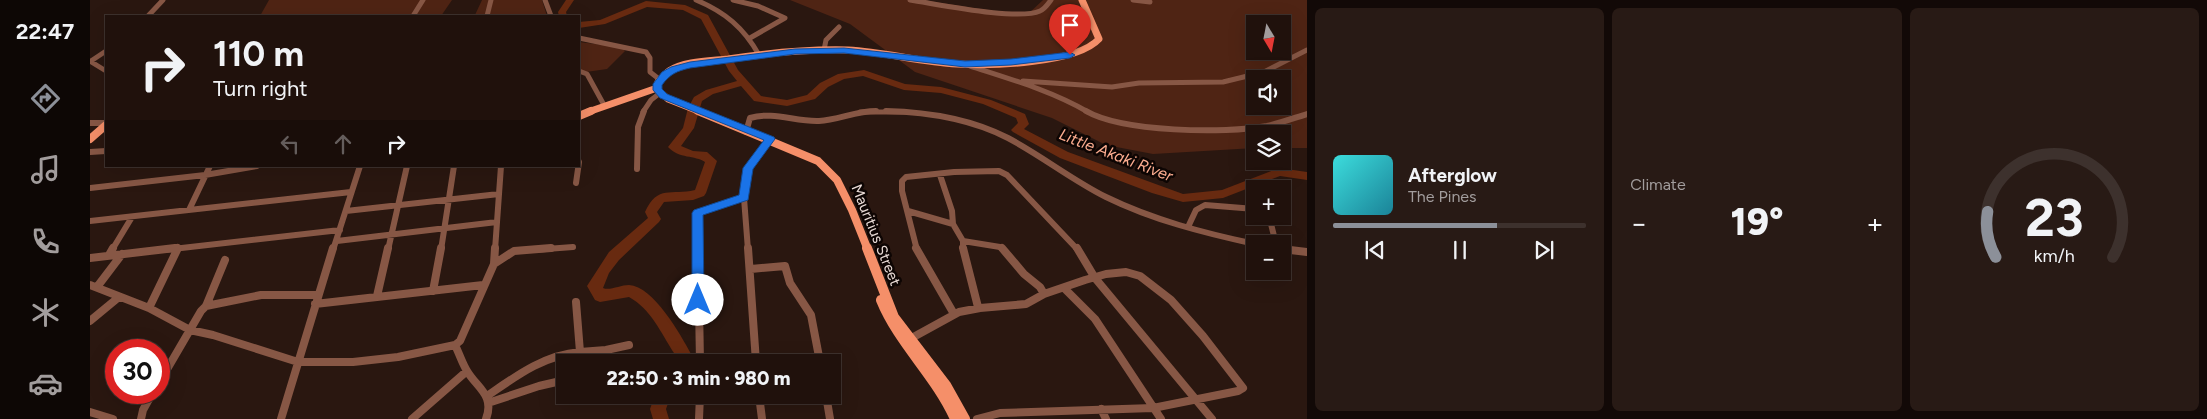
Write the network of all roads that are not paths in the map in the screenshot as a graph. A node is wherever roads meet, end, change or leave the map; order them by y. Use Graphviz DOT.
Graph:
graph roads {
  1 [pos="162,0"];
  2 [pos="423,0"];
  3 [pos="491,0"];
  4 [pos="545,0"];
  5 [pos="696,0"];
  6 [pos="733,0"];
  7 [pos="910,0"];
  8 [pos="1051,0"];
  9 [pos="1081,0"];
  10 [pos="1133,0"];
  11 [pos="1150,2"];
  12 [pos="149,15"];
  13 [pos="414,15"];
  14 [pos="487,15"];
  15 [pos="551,15"];
  16 [pos="839,27"];
  17 [pos="580,38"];
  18 [pos="750,38"];
  19 [pos="824,49"];
  20 [pos="1307,50"];
  21 [pos="105,52"];
  22 [pos="758,54"];
  23 [pos="90,61"];
  24 [pos="965,64"];
  25 [pos="105,70"];
  26 [pos="580,71"];
  27 [pos="657,79"];
  28 [pos="1017,81"];
  29 [pos="656,91"];
  30 [pos="604,105"];
  31 [pos="1307,114"];
  32 [pos="580,116"];
  33 [pos="90,123"];
  34 [pos="105,124"];
  35 [pos="105,125"];
  36 [pos="746,131"];
  37 [pos="90,139"];
  38 [pos="770,140"];
  39 [pos="105,151"];
  40 [pos="90,152"];
  41 [pos="209,167"];
  42 [pos="251,167"];
  43 [pos="360,167"];
  44 [pos="407,167"];
  45 [pos="454,167"];
  46 [pos="502,167"];
  47 [pos="579,167"];
  48 [pos="637,169"];
  49 [pos="205,175"];
  50 [pos="940,175"];
  51 [pos="576,183"];
  52 [pos="90,188"];
  53 [pos="352,192"];
  54 [pos="499,194"];
  55 [pos="744,198"];
  56 [pos="449,200"];
  57 [pos="399,204"];
  58 [pos="1246,209"];
  59 [pos="189,210"];
  60 [pos="346,210"];
  61 [pos="908,211"];
  62 [pos="132,216"];
  63 [pos="90,221"];
  64 [pos="498,222"];
  65 [pos="953,224"];
  66 [pos="1188,227"];
  67 [pos="445,229"];
  68 [pos="340,230"];
  69 [pos="392,234"];
  70 [pos="337,241"];
  71 [pos="963,241"];
  72 [pos="1246,242"];
  73 [pos="573,247"];
  74 [pos="178,248"];
  75 [pos="1291,250"];
  76 [pos="1307,252"];
  77 [pos="122,254"];
  78 [pos="109,255"];
  79 [pos="90,258"];
  80 [pos="224,260"];
  81 [pos="494,264"];
  82 [pos="750,269"];
  83 [pos="1095,278"];
  84 [pos="483,285"];
  85 [pos="93,286"];
  86 [pos="1064,288"];
  87 [pos="433,291"];
  88 [pos="1044,294"];
  89 [pos="318,295"];
  90 [pos="119,296"];
  91 [pos="377,296"];
  92 [pos="576,302"];
  93 [pos="315,304"];
  94 [pos="206,306"];
  95 [pos="978,307"];
  96 [pos="149,308"];
  97 [pos="954,314"];
  98 [pos="90,321"];
  99 [pos="190,330"];
  100 [pos="907,341"];
  101 [pos="455,345"];
  102 [pos="629,345"];
  103 [pos="580,352"];
  104 [pos="700,354"];
  105 [pos="755,354"];
  106 [pos="818,354"];
  107 [pos="298,362"];
  108 [pos="170,364"];
  109 [pos="467,371"];
  110 [pos="556,382"];
  111 [pos="488,400"];
  112 [pos="1196,400"];
  113 [pos="146,404"];
  114 [pos="700,404"];
  115 [pos="760,404"];
  116 [pos="828,404"];
  117 [pos="1153,408"];
  118 [pos="1101,409"];
  119 [pos="90,412"];
  120 [pos="113,419"];
  121 [pos="141,419"];
  122 [pos="281,419"];
  123 [pos="412,419"];
  124 [pos="486,419"];
  125 [pos="699,419"];
  126 [pos="762,419"];
  127 [pos="830,419"];
  128 [pos="955,419"];
  129 [pos="965,419"];
  130 [pos="977,419"];
  131 [pos="1106,419"];
  132 [pos="1161,419"];
  133 [pos="1212,419"];
  1 -- 12 [label="street"];
  2 -- 13 [label="street"];
  3 -- 14 [label="street"];
  4 -- 15 [label="street"];
  5 -- 18 [label="street"];
  6 -- 18 [label="street"];
  7 -- 8 [label="street"];
  9 -- 19 [label="main road"];
  9 -- 24 [label="main road"];
  10 -- 11 [label="street"];
  16 -- 19 [label="street"];
  17 -- 27 [label="street"];
  18 -- 22 [label="street"];
  19 -- 22 [label="main road"];
  19 -- 24 [label="main road"];
  20 -- 28 [label="street"];
  21 -- 23 [label="street"];
  22 -- 27 [label="main road"];
  23 -- 25 [label="street"];
  24 -- 28 [label="street"];
  26 -- 30 [label="street"];
  27 -- 29 [label="main road"];
  28 -- 31 [label="street"];
  29 -- 30 [label="main road"];
  29 -- 36 [label="main road, Mauritius Street"];
  29 -- 48 [label="street"];
  30 -- 32 [label="main road"];
  33 -- 34 [label="street"];
  35 -- 37 [label="main road"];
  36 -- 38 [label="main road, Mauritius Street"];
  36 -- 66 [label="street"];
  38 -- 55 [label="street"];
  38 -- 100 [label="main road, Mauritius Street"];
  39 -- 40 [label="street"];
  41 -- 49 [label="street"];
  42 -- 49 [label="street"];
  43 -- 53 [label="street"];
  44 -- 57 [label="street"];
  45 -- 56 [label="street"];
  46 -- 54 [label="street"];
  47 -- 51 [label="street"];
  49 -- 52 [label="street"];
  49 -- 59 [label="street"];
  50 -- 61 [label="street"];
  50 -- 65 [label="street"];
  50 -- 83 [label="street"];
  53 -- 59 [label="street"];
  53 -- 60 [label="street"];
  54 -- 56 [label="street"];
  54 -- 64 [label="street"];
  55 -- 82 [label="street"];
  55 -- 104 [label="street"];
  56 -- 57 [label="street"];
  56 -- 67 [label="street"];
  57 -- 60 [label="street"];
  57 -- 69 [label="street"];
  58 -- 66 [label="street"];
  59 -- 62 [label="street"];
  60 -- 68 [label="street"];
  61 -- 65 [label="street"];
  61 -- 97 [label="street"];
  62 -- 63 [label="street"];
  62 -- 78 [label="street"];
  64 -- 67 [label="street"];
  64 -- 81 [label="street"];
  65 -- 71 [label="street"];
  66 -- 72 [label="street"];
  67 -- 69 [label="street"];
  67 -- 87 [label="street"];
  68 -- 70 [label="street"];
  68 -- 74 [label="street"];
  69 -- 70 [label="street"];
  69 -- 91 [label="street"];
  70 -- 89 [label="street"];
  71 -- 88 [label="street"];
  71 -- 95 [label="street"];
  73 -- 81 [label="street"];
  74 -- 77 [label="street"];
  74 -- 96 [label="street"];
  75 -- 76 [label="street"];
  77 -- 78 [label="street"];
  77 -- 85 [label="street"];
  78 -- 79 [label="street"];
  80 -- 94 [label="street"];
  81 -- 84 [label="street"];
  82 -- 105 [label="street"];
  82 -- 106 [label="street"];
  83 -- 86 [label="street"];
  83 -- 112 [label="street"];
  83 -- 112 [label="street"];
  84 -- 87 [label="street"];
  84 -- 101 [label="street"];
  85 -- 90 [label="street"];
  86 -- 88 [label="street"];
  86 -- 117 [label="street"];
  87 -- 91 [label="street"];
  88 -- 95 [label="street"];
  89 -- 93 [label="street"];
  89 -- 94 [label="street"];
  90 -- 96 [label="street"];
  90 -- 98 [label="street"];
  91 -- 93 [label="street"];
  92 -- 103 [label="street"];
  93 -- 107 [label="street"];
  94 -- 99 [label="street"];
  95 -- 97 [label="street"];
  96 -- 99 [label="street"];
  97 -- 100 [label="street"];
  99 -- 107 [label="street"];
  99 -- 108 [label="street"];
  100 -- 128 [label="main road, Mauritius Street"];
  100 -- 129 [label="main road, Mauritius Street"];
  101 -- 107 [label="street"];
  101 -- 109 [label="street"];
  102 -- 103 [label="street"];
  103 -- 111 [label="street"];
  107 -- 122 [label="street"];
  109 -- 111 [label="street"];
  109 -- 123 [label="street"];
  110 -- 111 [label="street"];
  111 -- 124 [label="street"];
  112 -- 117 [label="street"];
  112 -- 133 [label="street"];
  113 -- 121 [label="street"];
  114 -- 125 [label="street"];
  115 -- 126 [label="street"];
  116 -- 127 [label="street"];
  117 -- 118 [label="street"];
  117 -- 132 [label="street"];
  118 -- 130 [label="street"];
  118 -- 131 [label="street"];
  119 -- 120 [label="street"];
}
